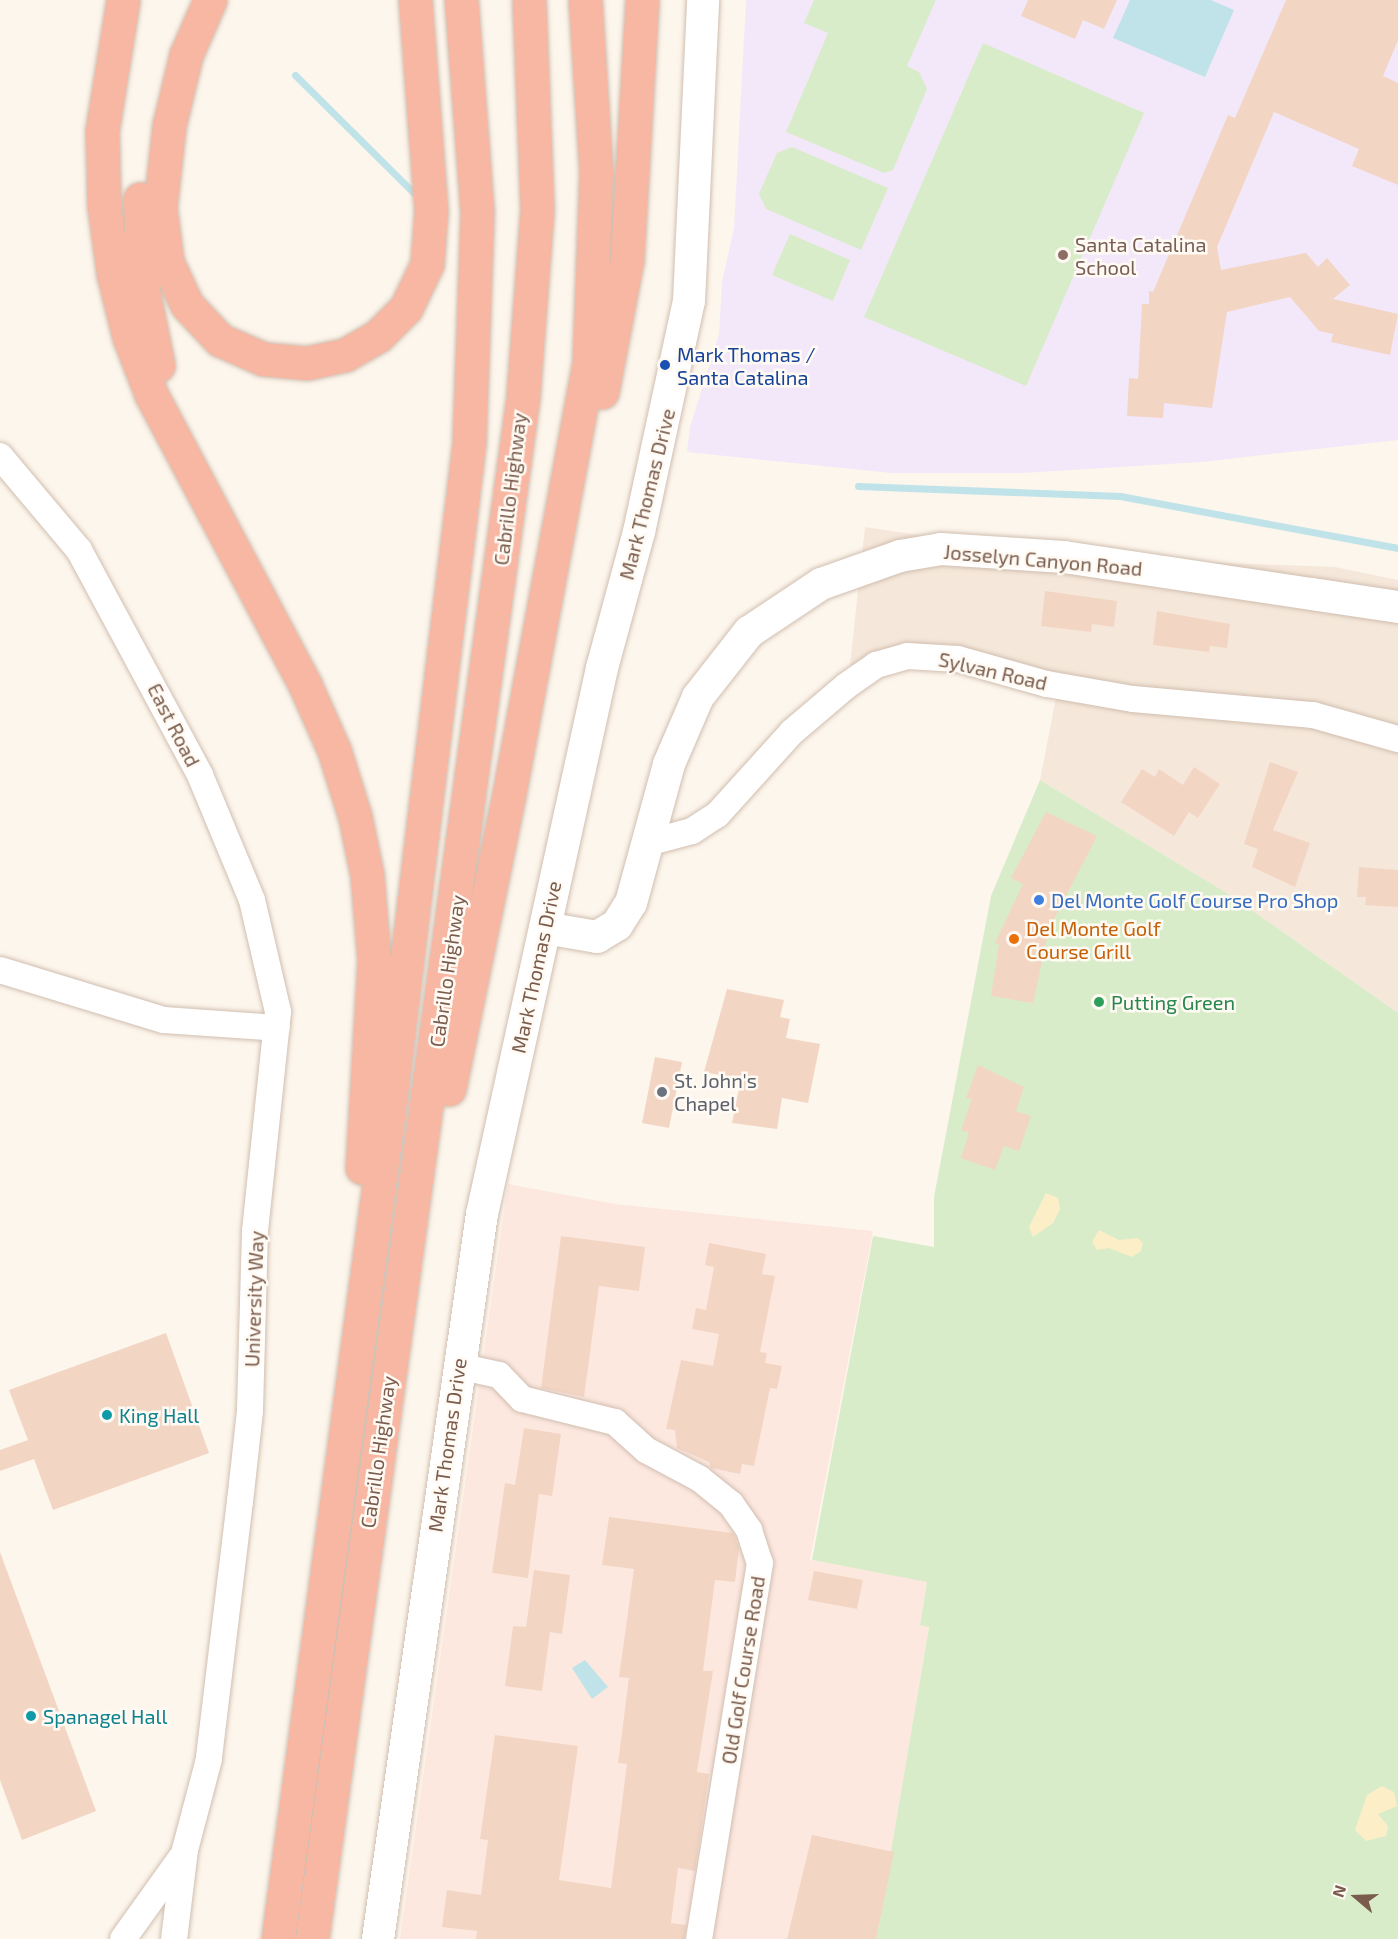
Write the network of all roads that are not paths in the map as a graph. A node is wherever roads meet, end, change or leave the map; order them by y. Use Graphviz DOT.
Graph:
graph roads {
  1 [pos="123,0"];
  2 [pos="186,0"];
  3 [pos="210,0"];
  4 [pos="415,0"];
  5 [pos="461,0"];
  6 [pos="529,0"];
  7 [pos="585,0"];
  8 [pos="642,0"];
  9 [pos="703,0"];
  10 [pos="0,456"];
  11 [pos="570,475"];
  12 [pos="220,518"];
  13 [pos="1398,607"];
  14 [pos="1398,739"];
  15 [pos="651,842"];
  16 [pos="545,928"];
  17 [pos="0,970"];
  18 [pos="277,1028"];
  19 [pos="408,1232"];
  20 [pos="458,1366"];
  21 [pos="352,1386"];
  22 [pos="186,1850"];
  23 [pos="123,1939"];
  24 [pos="174,1939"];
  25 [pos="279,1939"];
  26 [pos="312,1939"];
  27 [pos="378,1939"];
  28 [pos="699,1939"];
  1 -- 12 [label="highway"];
  2 -- 12 [label="highway"];
  3 -- 4 [label="highway"];
  5 -- 21 [label="highway, Cabrillo Highway"];
  6 -- 19 [label="highway, Cabrillo Highway"];
  7 -- 11 [label="highway"];
  8 -- 11 [label="highway"];
  9 -- 16 [label="street, Mark Thomas Drive"];
  10 -- 18 [label="street, East Road"];
  11 -- 19 [label="highway"];
  12 -- 21 [label="highway"];
  13 -- 15 [label="street, Josselyn Canyon Road"];
  14 -- 15 [label="street, Sylvan Road"];
  15 -- 16 [label="street, Josselyn Canyon Road"];
  16 -- 20 [label="street, Mark Thomas Drive"];
  17 -- 18 [label="street"];
  18 -- 22 [label="street, University Way"];
  19 -- 26 [label="highway, Cabrillo Highway"];
  20 -- 27 [label="street, Mark Thomas Drive"];
  20 -- 28 [label="street, Old Golf Course Road"];
  21 -- 25 [label="highway, Cabrillo Highway"];
  22 -- 23 [label="street"];
  22 -- 24 [label="street"];
}
